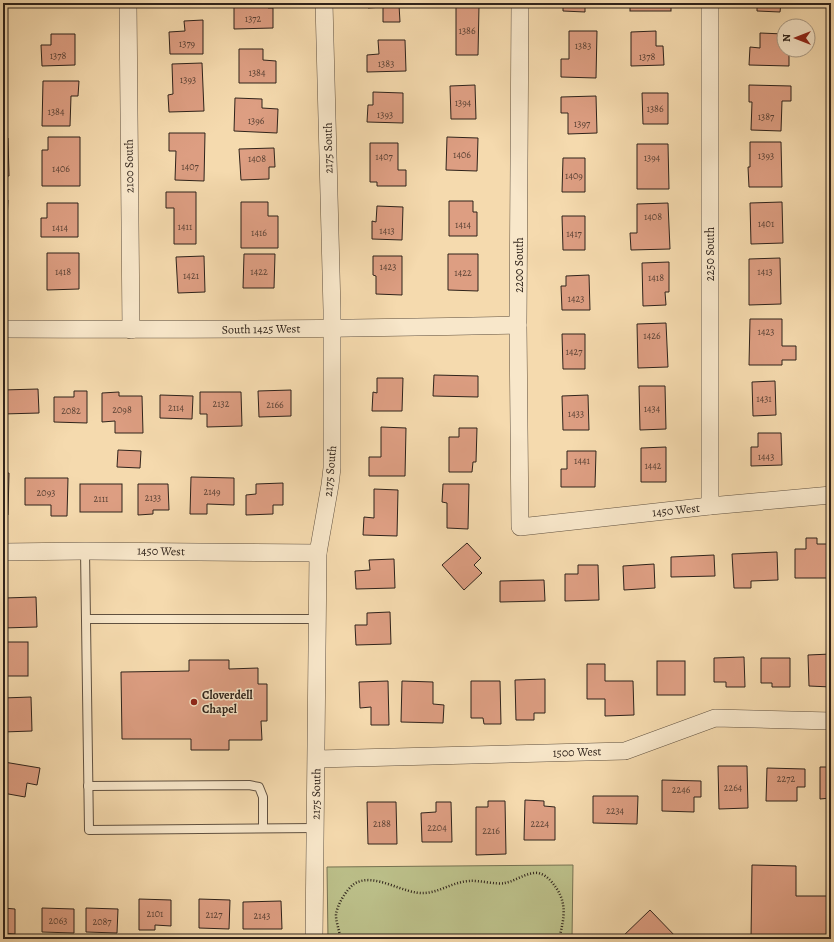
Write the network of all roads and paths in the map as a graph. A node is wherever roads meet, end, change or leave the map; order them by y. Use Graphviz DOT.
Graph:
graph roads {
  1 [pos="128,3"];
  2 [pos="324,3"];
  3 [pos="520,3"];
  4 [pos="710,3"];
  5 [pos="518,325"];
  6 [pos="333,328"];
  7 [pos="3,329"];
  8 [pos="131,330"];
  9 [pos="831,495"];
  10 [pos="710,506"];
  11 [pos="520,527"];
  12 [pos="85,551"];
  13 [pos="3,552"];
  14 [pos="318,553"];
  15 [pos="316,618"];
  16 [pos="86,619"];
  17 [pos="831,721"];
  18 [pos="317,759"];
  19 [pos="88,786"];
  20 [pos="263,828"];
  21 [pos="316,828"];
  22 [pos="314,939"];
  23 [pos="340,939"];
  24 [pos="559,939"];
  1 -- 8 [label="street, 2100 South"];
  2 -- 6 [label="street, 2175 South"];
  3 -- 5 [label="street, 2200 South"];
  4 -- 10 [label="street, 2250 South"];
  5 -- 6 [label="street, South 1425 West"];
  5 -- 11 [label="street, 2200 South"];
  6 -- 8 [label="street, South 1425 West"];
  6 -- 14 [label="street, 2175 South"];
  7 -- 8 [label="street, South 1425 West"];
  9 -- 10 [label="street, 1450 West"];
  10 -- 11 [label="street, 1450 West"];
  12 -- 13 [label="street, 1450 West"];
  12 -- 14 [label="street, 1450 West"];
  12 -- 16 [label="lane"];
  14 -- 15 [label="street, 2175 South"];
  15 -- 16 [label="lane"];
  15 -- 18 [label="street, 2175 South"];
  16 -- 19 [label="lane"];
  17 -- 18 [label="street, 1500 West"];
  18 -- 21 [label="street, 2175 South"];
  19 -- 20 [label="lane"];
  19 -- 20 [label="lane"];
  20 -- 21 [label="lane"];
  21 -- 22 [label="street, 2175 South"];
  23 -- 24 [label="path"];
}
